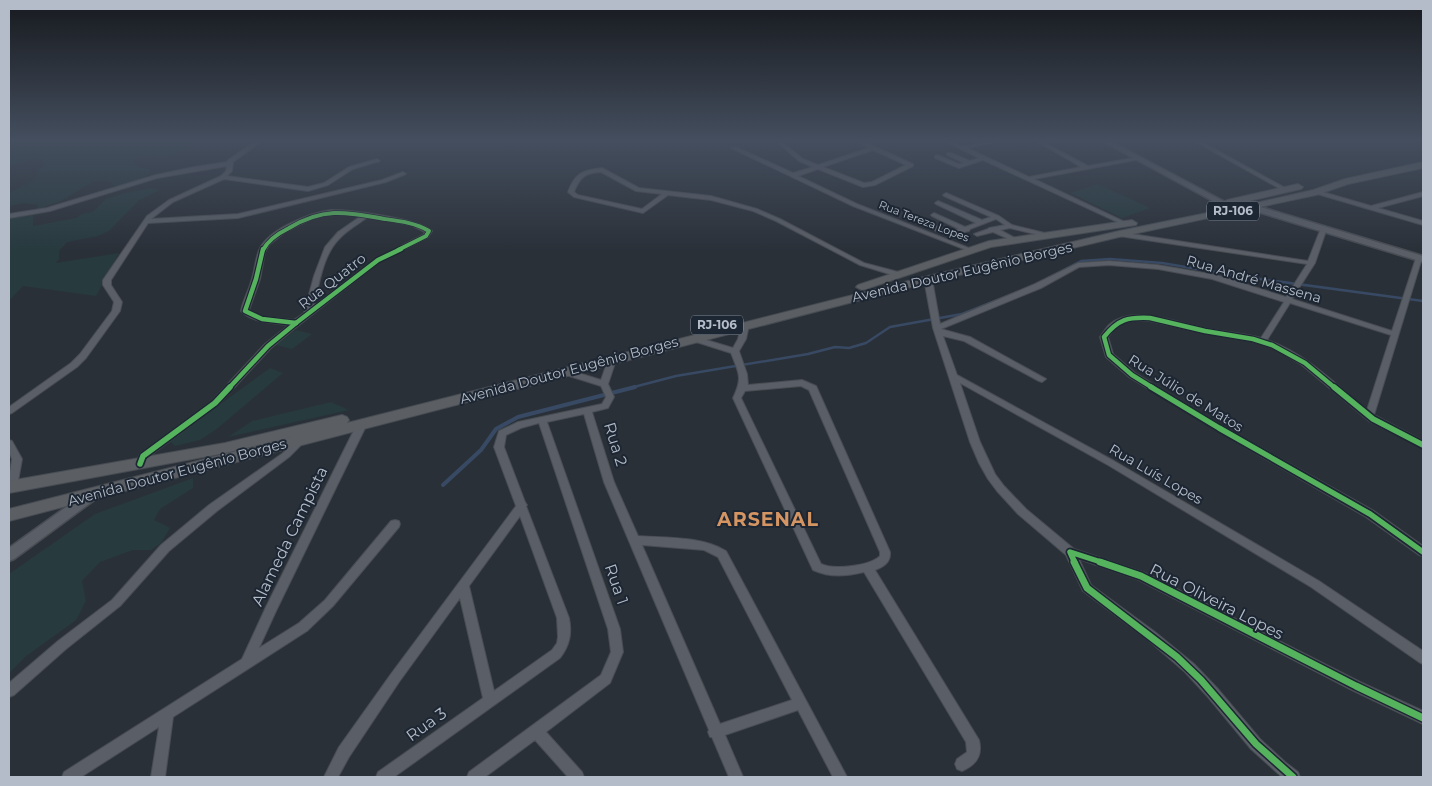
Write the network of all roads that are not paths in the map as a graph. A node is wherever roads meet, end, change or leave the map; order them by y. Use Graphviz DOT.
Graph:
graph roads {
  1 [pos="158,178"];
  2 [pos="222,178"];
  3 [pos="227,178"];
  4 [pos="336,178"];
  5 [pos="393,178"];
  6 [pos="578,178"];
  7 [pos="616,178"];
  8 [pos="798,178"];
  9 [pos="847,178"];
  10 [pos="886,178"];
  11 [pos="1030,178"];
  12 [pos="1174,178"];
  13 [pos="1264,178"];
  14 [pos="1339,178"];
  15 [pos="1365,178"];
  16 [pos="1286,190"];
  17 [pos="1316,192"];
  18 [pos="666,194"];
  19 [pos="1423,194"];
  20 [pos="946,195"];
  21 [pos="938,203"];
  22 [pos="1225,204"];
  23 [pos="1251,208"];
  24 [pos="1370,209"];
  25 [pos="367,215"];
  26 [pos="934,215"];
  27 [pos="9,216"];
  28 [pos="997,217"];
  29 [pos="147,221"];
  30 [pos="1423,223"];
  31 [pos="981,224"];
  32 [pos="930,226"];
  33 [pos="1010,226"];
  34 [pos="1324,228"];
  35 [pos="992,229"];
  36 [pos="1122,229"];
  37 [pos="967,230"];
  38 [pos="977,234"];
  39 [pos="1047,235"];
  40 [pos="1019,239"];
  41 [pos="974,249"];
  42 [pos="1043,254"];
  43 [pos="1421,259"];
  44 [pos="1311,263"];
  45 [pos="995,265"];
  46 [pos="899,275"];
  47 [pos="928,280"];
  48 [pos="1288,300"];
  49 [pos="308,314"];
  50 [pos="296,323"];
  51 [pos="745,325"];
  52 [pos="937,327"];
  53 [pos="1395,334"];
  54 [pos="692,338"];
  55 [pos="1262,341"];
  56 [pos="735,350"];
  57 [pos="612,360"];
  58 [pos="566,372"];
  59 [pos="953,376"];
  60 [pos="1042,379"];
  61 [pos="744,388"];
  62 [pos="607,391"];
  63 [pos="587,409"];
  64 [pos="9,411"];
  65 [pos="1369,416"];
  66 [pos="542,419"];
  67 [pos="362,424"];
  68 [pos="301,440"];
  69 [pos="9,444"];
  70 [pos="1423,445"];
  71 [pos="140,464"];
  72 [pos="10,487"];
  73 [pos="92,495"];
  74 [pos="522,505"];
  75 [pos="9,515"];
  76 [pos="395,524"];
  77 [pos="633,540"];
  78 [pos="1070,552"];
  79 [pos="1423,552"];
  80 [pos="9,555"];
  81 [pos="866,567"];
  82 [pos="463,586"];
  83 [pos="1423,658"];
  84 [pos="247,662"];
  85 [pos="9,691"];
  86 [pos="490,700"];
  87 [pos="801,703"];
  88 [pos="167,716"];
  89 [pos="1423,718"];
  90 [pos="537,732"];
  91 [pos="715,732"];
  92 [pos="962,764"];
  93 [pos="573,776"];
  94 [pos="69,777"];
  95 [pos="158,777"];
  96 [pos="331,777"];
  97 [pos="383,777"];
  98 [pos="474,777"];
  99 [pos="736,777"];
  100 [pos="840,777"];
  101 [pos="1293,777"];
  1 -- 27 [label="street"];
  2 -- 29 [label="street"];
  3 -- 4 [label="street"];
  5 -- 29 [label="street"];
  6 -- 18 [label="street"];
  7 -- 18 [label="street"];
  8 -- 41 [label="street, Rua Tereza Lopes"];
  9 -- 10 [label="street"];
  11 -- 36 [label="street"];
  12 -- 22 [label="street"];
  13 -- 16 [label="street"];
  14 -- 16 [label="highway, Avenida Doutor Eugênio Borges / RJ-106"];
  15 -- 17 [label="highway, Avenida Doutor Eugênio Borges / RJ-106"];
  16 -- 22 [label="highway, Avenida Doutor Eugênio Borges / RJ-106"];
  17 -- 23 [label="highway, Avenida Doutor Eugênio Borges / RJ-106"];
  17 -- 24 [label="street"];
  18 -- 46 [label="street"];
  19 -- 24 [label="street"];
  20 -- 28 [label="street"];
  21 -- 31 [label="street"];
  22 -- 36 [label="highway, Avenida Doutor Eugênio Borges / RJ-106"];
  23 -- 34 [label="street"];
  23 -- 36 [label="highway, Avenida Doutor Eugênio Borges / RJ-106"];
  24 -- 30 [label="street"];
  25 -- 49 [label="street"];
  25 -- 49 [label="street, Rua Quatro"];
  25 -- 50 [label="street, Rua Quatro"];
  26 -- 37 [label="street"];
  28 -- 31 [label="street"];
  28 -- 33 [label="street"];
  29 -- 64 [label="street"];
  31 -- 35 [label="street"];
  31 -- 37 [label="street"];
  32 -- 37 [label="street"];
  33 -- 35 [label="street"];
  33 -- 39 [label="street"];
  34 -- 43 [label="street"];
  34 -- 44 [label="street"];
  35 -- 38 [label="street"];
  35 -- 40 [label="street"];
  36 -- 39 [label="highway, Avenida Doutor Eugênio Borges / RJ-106"];
  36 -- 42 [label="highway, Avenida Doutor Eugênio Borges / RJ-106"];
  36 -- 44 [label="street"];
  39 -- 40 [label="highway, Avenida Doutor Eugênio Borges / RJ-106"];
  40 -- 41 [label="highway, Avenida Doutor Eugênio Borges / RJ-106"];
  40 -- 42 [label="highway"];
  41 -- 45 [label="highway"];
  41 -- 46 [label="highway, Avenida Doutor Eugênio Borges / RJ-106"];
  42 -- 45 [label="highway, Avenida Doutor Eugênio Borges / RJ-106"];
  43 -- 53 [label="street"];
  44 -- 48 [label="street"];
  45 -- 47 [label="highway, Avenida Doutor Eugênio Borges / RJ-106"];
  46 -- 71 [label="highway, Avenida Doutor Eugênio Borges / RJ-106"];
  47 -- 51 [label="highway, Avenida Doutor Eugênio Borges / RJ-106"];
  47 -- 52 [label="street"];
  48 -- 52 [label="street, Rua André Massena"];
  48 -- 53 [label="street, Rua André Massena"];
  48 -- 55 [label="street"];
  49 -- 50 [label="street, Rua Quatro"];
  50 -- 71 [label="street, Rua Quatro"];
  51 -- 54 [label="highway, Avenida Doutor Eugênio Borges / RJ-106"];
  51 -- 56 [label="street"];
  52 -- 59 [label="street"];
  52 -- 60 [label="street"];
  53 -- 65 [label="street"];
  54 -- 56 [label="street"];
  54 -- 57 [label="highway, Avenida Doutor Eugênio Borges / RJ-106"];
  55 -- 65 [label="street, Rua Júlio de Matos"];
  55 -- 79 [label="street, Rua Júlio de Matos"];
  56 -- 61 [label="street"];
  57 -- 58 [label="highway, Avenida Doutor Eugênio Borges / RJ-106"];
  57 -- 62 [label="street"];
  58 -- 62 [label="street"];
  58 -- 67 [label="highway, Avenida Doutor Eugênio Borges / RJ-106"];
  59 -- 78 [label="street, Rua Oliveira Lopes"];
  59 -- 83 [label="street, Rua Luís Lopes"];
  61 -- 81 [label="street"];
  61 -- 81 [label="street"];
  62 -- 63 [label="street"];
  63 -- 66 [label="street"];
  63 -- 77 [label="street, Rua 2"];
  65 -- 70 [label="street, Rua Júlio de Matos"];
  66 -- 74 [label="street"];
  66 -- 90 [label="street, Rua 1"];
  67 -- 68 [label="highway, Avenida Doutor Eugênio Borges / RJ-106"];
  67 -- 84 [label="street, Alameda Campista"];
  68 -- 73 [label="highway, Avenida Doutor Eugênio Borges / RJ-106"];
  68 -- 85 [label="street"];
  69 -- 72 [label="street"];
  71 -- 72 [label="highway, Avenida Doutor Eugênio Borges / RJ-106"];
  73 -- 75 [label="highway, Avenida Doutor Eugênio Borges / RJ-106"];
  73 -- 80 [label="street"];
  74 -- 82 [label="street"];
  74 -- 86 [label="street"];
  76 -- 84 [label="street"];
  77 -- 87 [label="street"];
  77 -- 91 [label="street"];
  78 -- 89 [label="street, Rua Oliveira Lopes"];
  78 -- 101 [label="street, Rua Oliveira Lopes"];
  81 -- 92 [label="street"];
  82 -- 86 [label="street"];
  82 -- 96 [label="street"];
  84 -- 88 [label="street"];
  86 -- 97 [label="street, Rua 3"];
  87 -- 91 [label="street"];
  87 -- 100 [label="street"];
  88 -- 94 [label="street"];
  88 -- 95 [label="street"];
  90 -- 93 [label="street"];
  90 -- 98 [label="street"];
  91 -- 99 [label="street"];
}
